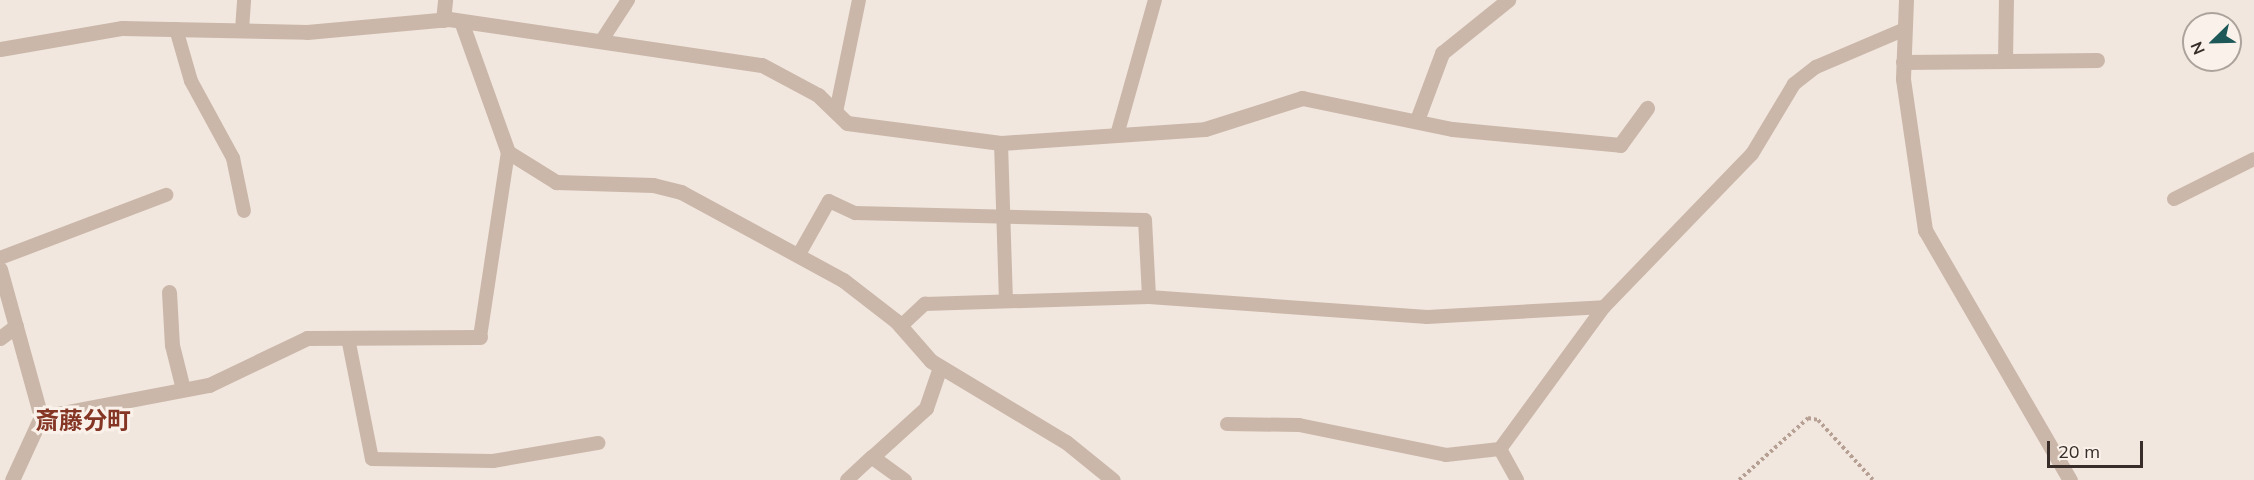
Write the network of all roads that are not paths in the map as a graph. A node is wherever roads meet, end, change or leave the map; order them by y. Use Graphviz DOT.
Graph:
graph roads {
  1 [pos="244,0"];
  2 [pos="445,0"];
  3 [pos="628,0"];
  4 [pos="859,0"];
  5 [pos="1155,0"];
  6 [pos="1508,0"];
  7 [pos="1906,0"];
  8 [pos="2006,0"];
  9 [pos="443,20"];
  10 [pos="460,21"];
  11 [pos="176,28"];
  12 [pos="1905,29"];
  13 [pos="242,30"];
  14 [pos="602,40"];
  15 [pos="0,48"];
  16 [pos="2097,60"];
  17 [pos="2005,61"];
  18 [pos="1904,62"];
  19 [pos="1647,108"];
  20 [pos="836,112"];
  21 [pos="1417,120"];
  22 [pos="1117,135"];
  23 [pos="1000,143"];
  24 [pos="508,152"];
  25 [pos="2254,159"];
  26 [pos="166,195"];
  27 [pos="2174,199"];
  28 [pos="244,211"];
  29 [pos="1003,218"];
  30 [pos="798,256"];
  31 [pos="0,258"];
  32 [pos="0,269"];
  33 [pos="169,292"];
  34 [pos="1149,297"];
  35 [pos="1006,301"];
  36 [pos="1604,307"];
  37 [pos="16,326"];
  38 [pos="901,326"];
  39 [pos="480,337"];
  40 [pos="0,338"];
  41 [pos="348,338"];
  42 [pos="940,367"];
  43 [pos="183,389"];
  44 [pos="41,417"];
  45 [pos="1227,424"];
  46 [pos="598,444"];
  47 [pos="1500,449"];
  48 [pos="872,457"];
  49 [pos="12,480"];
  50 [pos="848,480"];
  51 [pos="904,480"];
  52 [pos="1113,480"];
  53 [pos="1517,480"];
  54 [pos="2070,480"];
  1 -- 13 [label="lane"];
  2 -- 9 [label="street"];
  3 -- 14 [label="lane"];
  4 -- 20 [label="lane"];
  5 -- 22 [label="lane"];
  6 -- 21 [label="street"];
  7 -- 12 [label="street"];
  8 -- 17 [label="street"];
  9 -- 10 [label="street"];
  9 -- 13 [label="street"];
  10 -- 14 [label="street"];
  10 -- 24 [label="street"];
  11 -- 13 [label="street"];
  11 -- 15 [label="street"];
  11 -- 28 [label="lane"];
  12 -- 18 [label="street"];
  12 -- 36 [label="lane"];
  14 -- 20 [label="street"];
  16 -- 17 [label="street"];
  17 -- 18 [label="street"];
  18 -- 54 [label="street"];
  19 -- 21 [label="street"];
  20 -- 23 [label="street"];
  21 -- 22 [label="street"];
  22 -- 23 [label="street"];
  23 -- 29 [label="lane"];
  24 -- 30 [label="street"];
  24 -- 39 [label="lane"];
  25 -- 27 [label="lane"];
  26 -- 31 [label="lane"];
  29 -- 30 [label="lane"];
  29 -- 34 [label="lane"];
  29 -- 35 [label="lane"];
  30 -- 38 [label="street"];
  32 -- 37 [label="street"];
  33 -- 43 [label="street"];
  34 -- 35 [label="lane"];
  34 -- 36 [label="lane"];
  35 -- 38 [label="lane"];
  36 -- 47 [label="lane"];
  37 -- 40 [label="street"];
  37 -- 44 [label="street"];
  38 -- 42 [label="street"];
  39 -- 41 [label="street"];
  41 -- 43 [label="street"];
  41 -- 46 [label="lane"];
  42 -- 48 [label="street"];
  42 -- 52 [label="street"];
  43 -- 44 [label="street"];
  44 -- 49 [label="street"];
  45 -- 47 [label="lane"];
  47 -- 53 [label="lane"];
  48 -- 50 [label="lane"];
  48 -- 51 [label="street"];
}
